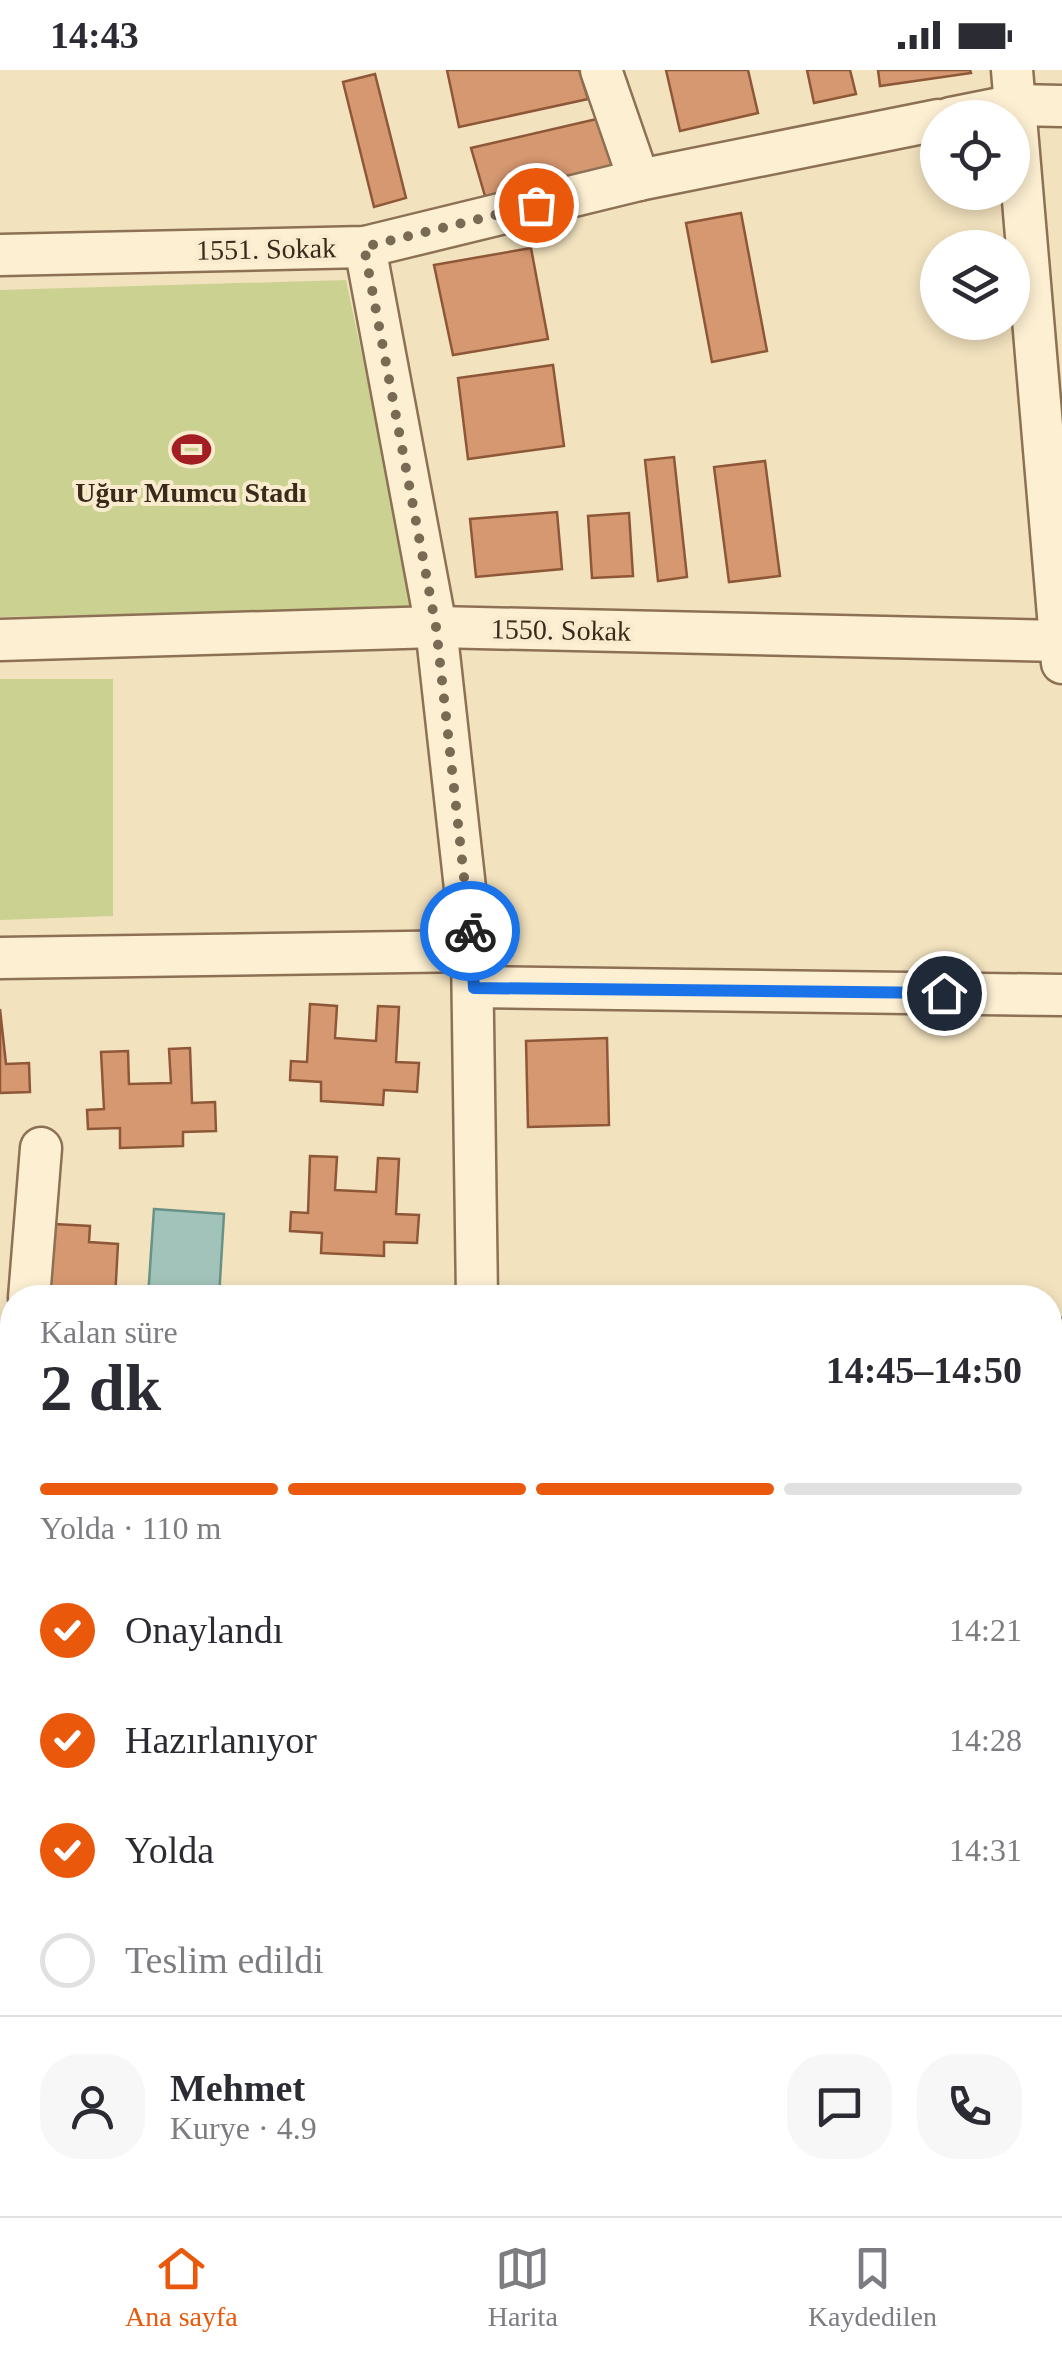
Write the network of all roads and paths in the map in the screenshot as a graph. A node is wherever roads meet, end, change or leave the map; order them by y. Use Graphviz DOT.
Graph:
graph roads {
  1 [pos="601,70"];
  2 [pos="1014,87"];
  3 [pos="987,100"];
  4 [pos="1062,106"];
  5 [pos="920,124"];
  6 [pos="639,180"];
  7 [pos="364,247"];
  8 [pos="0,255"];
  9 [pos="436,627"];
  10 [pos="0,640"];
  11 [pos="1061,649"];
  12 [pos="0,958"];
  13 [pos="473,969"];
  14 [pos="1062,995"];
  15 [pos="41,1148"];
  16 [pos="31,1285"];
  17 [pos="477,1285"];
  1 -- 6 [label="street"];
  2 -- 3 [label="street"];
  2 -- 4 [label="street"];
  2 -- 11 [label="street"];
  5 -- 6 [label="street, 1551. Sokak"];
  6 -- 7 [label="street, 1551. Sokak"];
  7 -- 8 [label="street, 1551. Sokak"];
  7 -- 9 [label="street"];
  9 -- 10 [label="street, 1550. Sokak"];
  9 -- 11 [label="street, 1550. Sokak"];
  9 -- 13 [label="street"];
  12 -- 13 [label="street"];
  13 -- 14 [label="street"];
  13 -- 17 [label="street"];
  15 -- 16 [label="street"];
}
